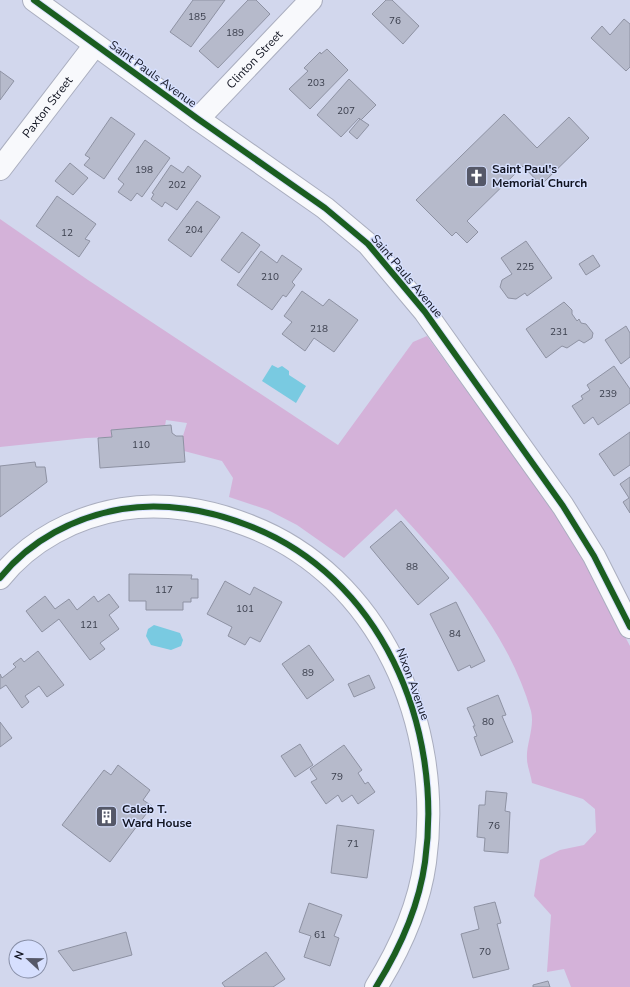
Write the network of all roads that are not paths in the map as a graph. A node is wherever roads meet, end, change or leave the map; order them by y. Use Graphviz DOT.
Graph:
graph roads {
  1 [pos="34,0"];
  2 [pos="311,0"];
  3 [pos="95,45"];
  4 [pos="198,119"];
  5 [pos="0,169"];
  6 [pos="0,578"];
  7 [pos="630,627"];
  8 [pos="376,987"];
  1 -- 3 [label="street, Saint Pauls Avenue"];
  2 -- 4 [label="street, Clinton Street"];
  3 -- 4 [label="street, Saint Pauls Avenue"];
  3 -- 5 [label="street, Paxton Street"];
  4 -- 7 [label="street, Saint Pauls Avenue"];
  6 -- 8 [label="street, Nixon Avenue"];
}
